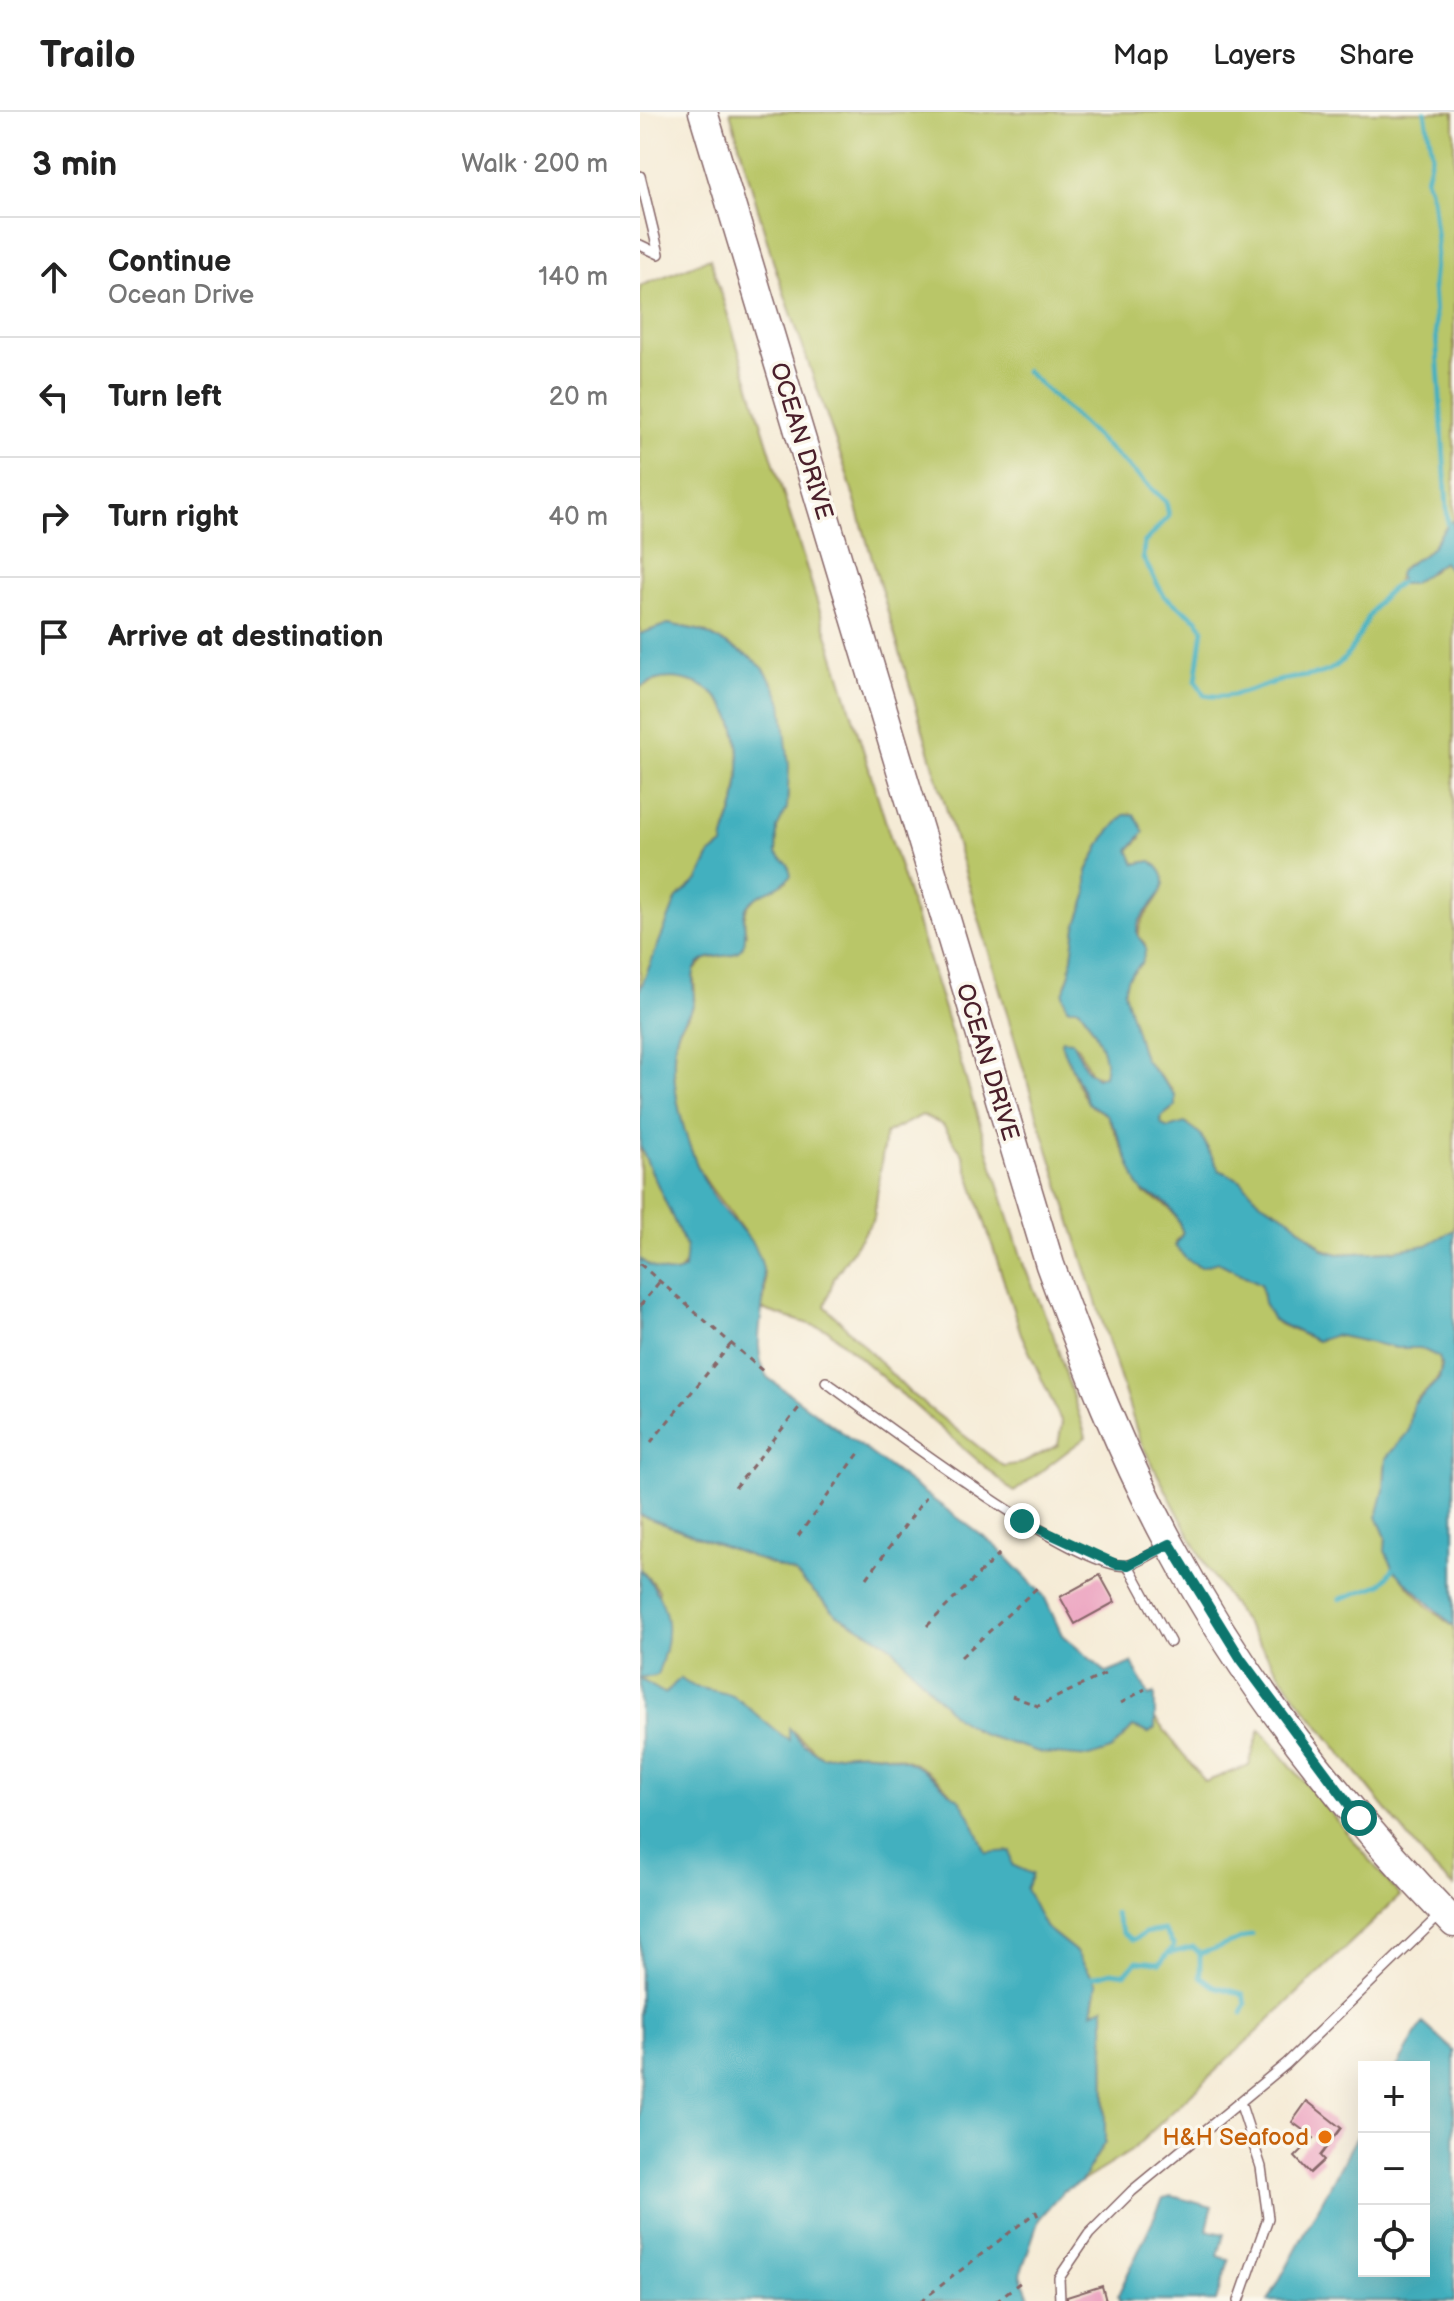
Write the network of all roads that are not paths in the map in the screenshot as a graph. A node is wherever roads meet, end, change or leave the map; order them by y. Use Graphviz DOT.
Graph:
graph roads {
  1 [pos="703,112"];
  2 [pos="640,176"];
  3 [pos="644,201"];
  4 [pos="640,245"];
  5 [pos="826,1382"];
  6 [pos="1170,1544"];
  7 [pos="1128,1565"];
  8 [pos="1170,1642"];
  9 [pos="1449,1917"];
  10 [pos="1240,2102"];
  11 [pos="1060,2301"];
  12 [pos="1239,2301"];
  1 -- 6 [label="main road, OCEAN DRIVE"];
  2 -- 3 [label="lane"];
  3 -- 4 [label="lane"];
  5 -- 7 [label="lane"];
  6 -- 7 [label="lane"];
  6 -- 9 [label="main road, OCEAN DRIVE"];
  7 -- 8 [label="lane"];
  9 -- 10 [label="lane"];
  10 -- 11 [label="lane"];
  10 -- 12 [label="lane"];
}
